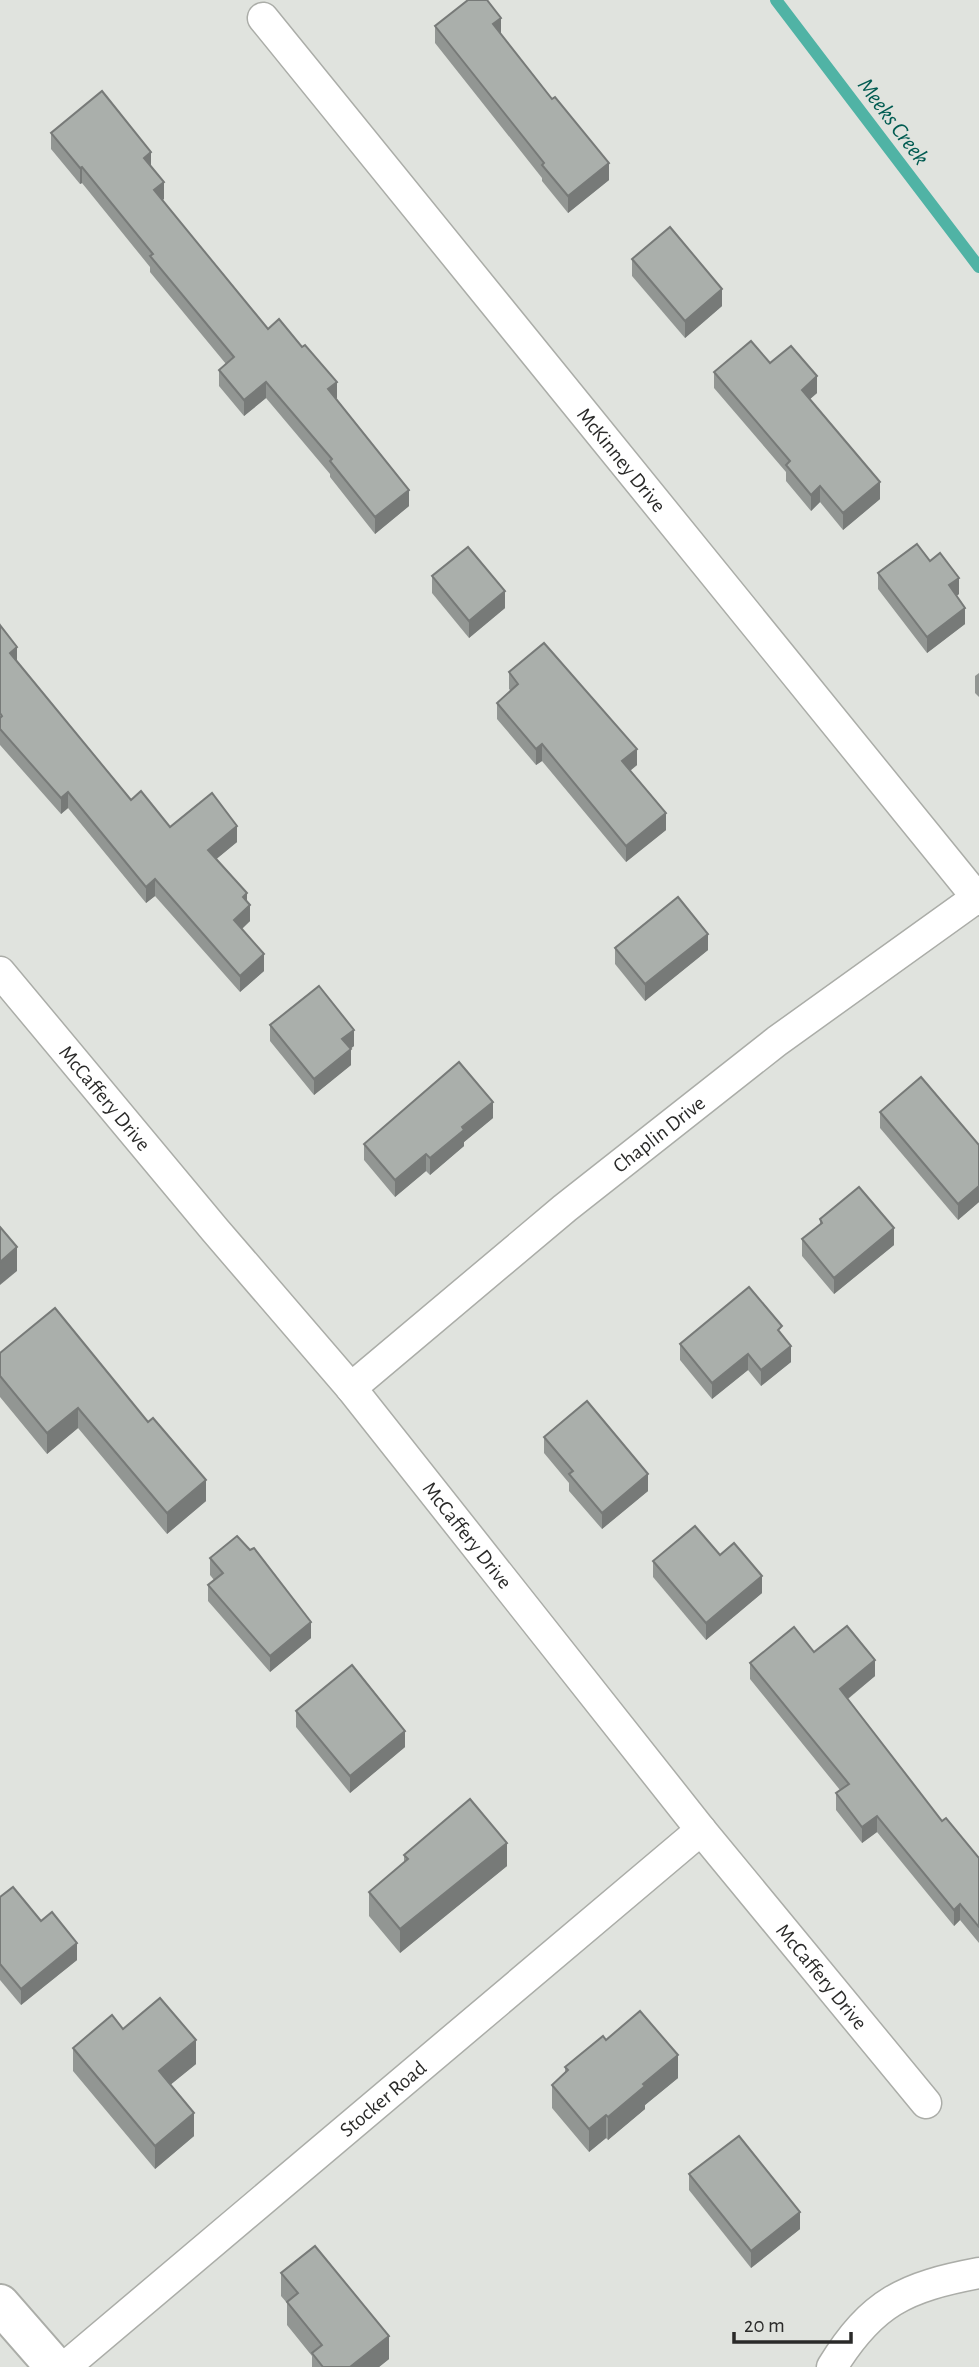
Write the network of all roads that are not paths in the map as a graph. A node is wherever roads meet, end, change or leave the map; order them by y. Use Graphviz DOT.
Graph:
graph roads {
  1 [pos="263,18"];
  2 [pos="978,898"];
  3 [pos="0,972"];
  4 [pos="351,1388"];
  5 [pos="701,1830"];
  6 [pos="926,2103"];
  7 [pos="979,2273"];
  8 [pos="0,2304"];
  9 [pos="55,2367"];
  10 [pos="65,2367"];
  11 [pos="832,2367"];
  1 -- 2 [label="street, McKinney Drive"];
  2 -- 4 [label="street, Chaplin Drive"];
  3 -- 4 [label="street, McCaffery Drive"];
  4 -- 5 [label="street, McCaffery Drive"];
  5 -- 6 [label="street, McCaffery Drive"];
  5 -- 10 [label="street, Stocker Road"];
  7 -- 11 [label="street"];
  8 -- 9 [label="main road"];
}
